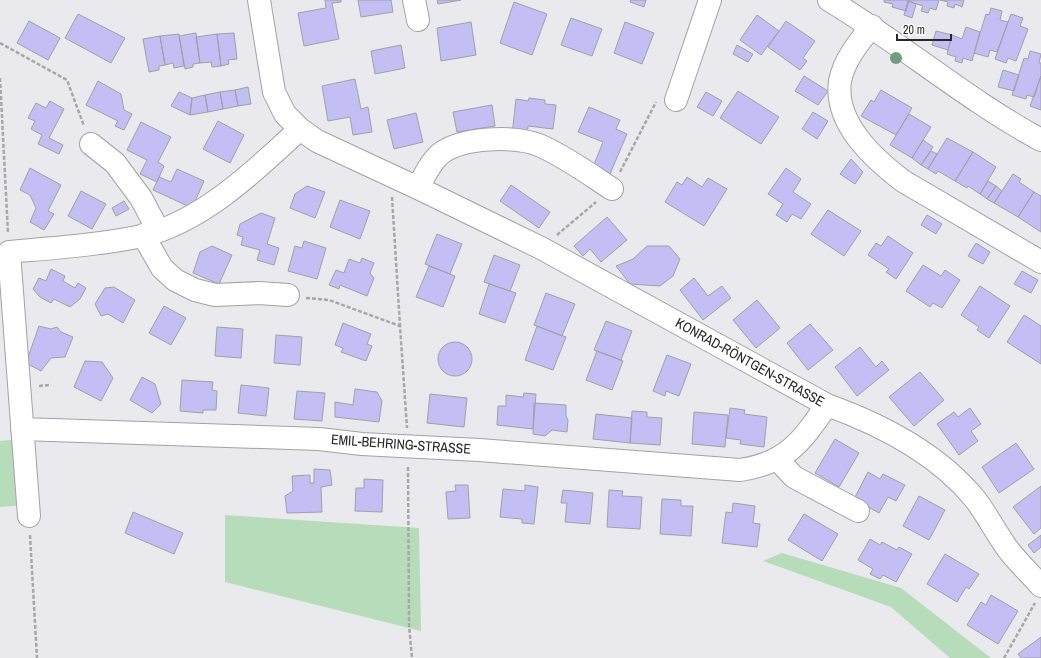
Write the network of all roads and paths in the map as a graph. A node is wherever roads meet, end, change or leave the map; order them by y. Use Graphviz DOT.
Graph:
graph roads {
  1 [pos="259,0"];
  2 [pos="710,0"];
  3 [pos="829,0"];
  4 [pos="872,26"];
  5 [pos="0,43"];
  6 [pos="0,78"];
  7 [pos="676,100"];
  8 [pos="300,129"];
  9 [pos="1041,140"];
  10 [pos="91,144"];
  11 [pos="418,188"];
  12 [pos="612,189"];
  13 [pos="394,212"];
  14 [pos="150,233"];
  15 [pos="9,252"];
  16 [pos="1041,262"];
  17 [pos="288,296"];
  18 [pos="400,326"];
  19 [pos="827,405"];
  20 [pos="22,429"];
  21 [pos="408,446"];
  22 [pos="778,460"];
  23 [pos="858,511"];
  24 [pos="29,516"];
  25 [pos="1038,593"];
  26 [pos="37,658"];
  27 [pos="412,658"];
  28 [pos="1004,658"];
  1 -- 8 [label="street, KONRAD-RÖNTGEN-STRASSE"];
  2 -- 7 [label="street"];
  3 -- 4 [label="street"];
  4 -- 9 [label="street"];
  4 -- 16 [label="street"];
  5 -- 10 [label="path"];
  6 -- 15 [label="path"];
  8 -- 11 [label="street, KONRAD-RÖNTGEN-STRASSE"];
  8 -- 14 [label="street"];
  10 -- 14 [label="street"];
  11 -- 12 [label="street"];
  11 -- 19 [label="street, KONRAD-RÖNTGEN-STRASSE"];
  13 -- 18 [label="path"];
  14 -- 15 [label="street"];
  14 -- 17 [label="street"];
  15 -- 20 [label="street"];
  17 -- 18 [label="path"];
  18 -- 21 [label="path"];
  19 -- 22 [label="street, EMIL-BEHRING-STRASSE"];
  19 -- 25 [label="street, KONRAD-RÖNTGEN-STRASSE"];
  20 -- 21 [label="street, EMIL-BEHRING-STRASSE"];
  20 -- 24 [label="street"];
  21 -- 22 [label="street, EMIL-BEHRING-STRASSE"];
  21 -- 27 [label="path"];
  22 -- 23 [label="street"];
  24 -- 26 [label="path"];
  25 -- 28 [label="path"];
}
